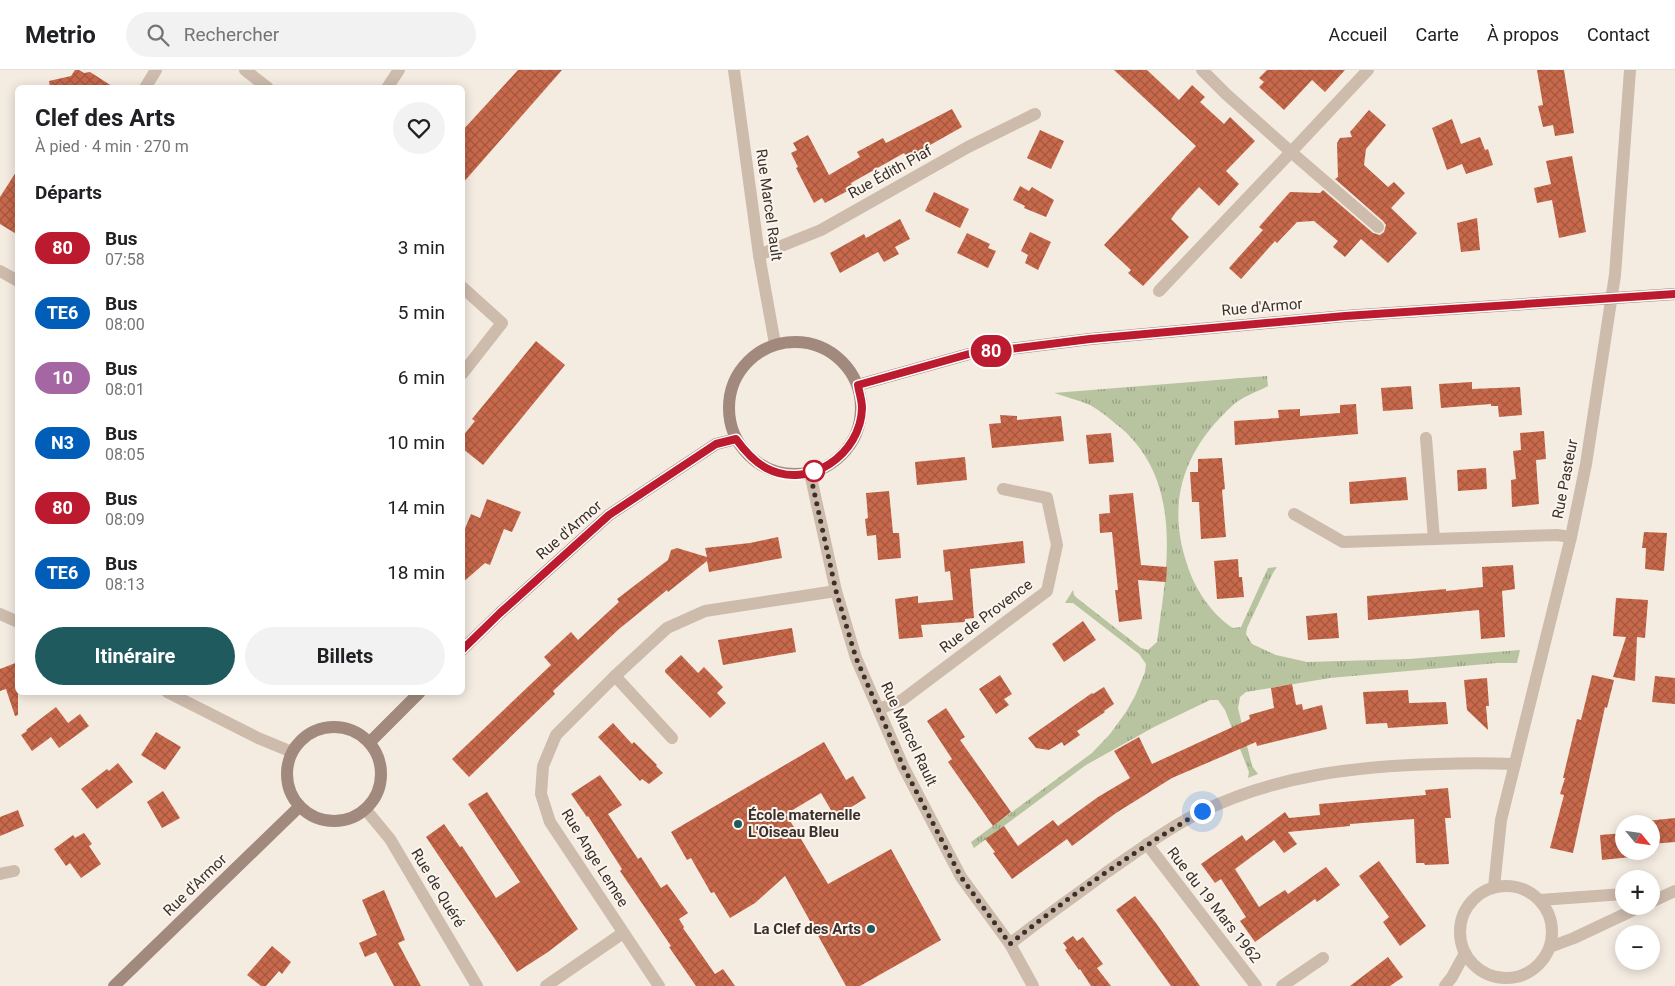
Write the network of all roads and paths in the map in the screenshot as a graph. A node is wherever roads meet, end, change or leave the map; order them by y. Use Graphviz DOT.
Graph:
graph roads {
  1 [pos="156,70"];
  2 [pos="244,70"];
  3 [pos="400,70"];
  4 [pos="734,70"];
  5 [pos="1202,70"];
  6 [pos="1368,70"];
  7 [pos="1630,70"];
  8 [pos="147,85"];
  9 [pos="264,85"];
  10 [pos="389,85"];
  11 [pos="1035,114"];
  12 [pos="1291,152"];
  13 [pos="1378,227"];
  14 [pos="759,255"];
  15 [pos="0,271"];
  16 [pos="15,279"];
  17 [pos="465,290"];
  18 [pos="1159,290"];
  19 [pos="1675,294"];
  20 [pos="1611,299"];
  21 [pos="775,344"];
  22 [pos="465,370"];
  23 [pos="858,385"];
  24 [pos="1426,438"];
  25 [pos="736,439"];
  26 [pos="810,473"];
  27 [pos="1003,489"];
  28 [pos="1294,514"];
  29 [pos="1571,537"];
  30 [pos="1434,539"];
  31 [pos="836,591"];
  32 [pos="0,614"];
  33 [pos="15,621"];
  34 [pos="465,647"];
  35 [pos="615,676"];
  36 [pos="172,695"];
  37 [pos="417,695"];
  38 [pos="879,709"];
  39 [pos="672,738"];
  40 [pos="370,742"];
  41 [pos="292,752"];
  42 [pos="1515,764"];
  43 [pos="300,807"];
  44 [pos="366,810"];
  45 [pos="1147,844"];
  46 [pos="14,871"];
  47 [pos="0,874"];
  48 [pos="1494,887"];
  49 [pos="1675,890"];
  50 [pos="1660,891"];
  51 [pos="1615,895"];
  52 [pos="1660,898"];
  53 [pos="1540,900"];
  54 [pos="1623,915"];
  55 [pos="624,933"];
  56 [pos="1010,944"];
  57 [pos="1550,947"];
  58 [pos="1465,952"];
  59 [pos="1323,958"];
  60 [pos="1491,981"];
  61 [pos="114,986"];
  62 [pos="477,986"];
  63 [pos="546,986"];
  64 [pos="659,986"];
  65 [pos="1033,986"];
  66 [pos="1256,986"];
  67 [pos="1282,986"];
  68 [pos="1445,986"];
  1 -- 8 [label="street"];
  2 -- 9 [label="street"];
  3 -- 10 [label="street"];
  4 -- 14 [label="street, Rue Marcel Rault"];
  5 -- 12 [label="street"];
  6 -- 12 [label="street"];
  7 -- 20 [label="street, Rue Pasteur"];
  11 -- 14 [label="street, Rue Édith Piaf"];
  12 -- 13 [label="street"];
  12 -- 18 [label="street"];
  14 -- 21 [label="street, Rue Marcel Rault"];
  15 -- 16 [label="street"];
  17 -- 22 [label="street"];
  19 -- 20 [label="main road, Rue d'Armor"];
  20 -- 23 [label="main road, Rue d'Armor"];
  20 -- 29 [label="street, Rue Pasteur"];
  21 -- 23 [label="main road"];
  21 -- 25 [label="main road"];
  23 -- 26 [label="main road"];
  24 -- 30 [label="street"];
  25 -- 26 [label="main road"];
  25 -- 34 [label="main road, Rue d'Armor"];
  26 -- 31 [label="street, Rue Marcel Rault"];
  27 -- 38 [label="street, Rue de Provence"];
  28 -- 30 [label="street"];
  29 -- 30 [label="street"];
  29 -- 42 [label="street, Rue Pasteur"];
  31 -- 35 [label="street, Rue Ange Lemee"];
  31 -- 38 [label="street, Rue Marcel Rault"];
  32 -- 33 [label="street"];
  35 -- 39 [label="street"];
  35 -- 55 [label="street, Rue Ange Lemee"];
  36 -- 41 [label="street"];
  37 -- 40 [label="main road"];
  38 -- 56 [label="street, Rue Marcel Rault"];
  40 -- 41 [label="main road"];
  40 -- 44 [label="main road"];
  41 -- 43 [label="main road"];
  42 -- 45 [label="street, Rue du 19 Mars 1962"];
  42 -- 48 [label="street, Rue Pasteur"];
  43 -- 44 [label="main road"];
  43 -- 61 [label="main road, Rue d'Armor"];
  44 -- 62 [label="street, Rue de Quéré"];
  45 -- 56 [label="street, Rue du 19 Mars 1962"];
  45 -- 66 [label="street, Rue du 19 Mars 1962"];
  46 -- 47 [label="street"];
  48 -- 53 [label="street"];
  48 -- 58 [label="street"];
  49 -- 50 [label="street"];
  49 -- 52 [label="street"];
  51 -- 53 [label="street"];
  53 -- 57 [label="street"];
  54 -- 57 [label="street"];
  55 -- 63 [label="street"];
  55 -- 64 [label="street, Rue Ange Lemee"];
  56 -- 65 [label="street, Rue Marcel Rault"];
  57 -- 60 [label="street"];
  58 -- 60 [label="street"];
  58 -- 68 [label="street"];
  59 -- 67 [label="street"];
}
